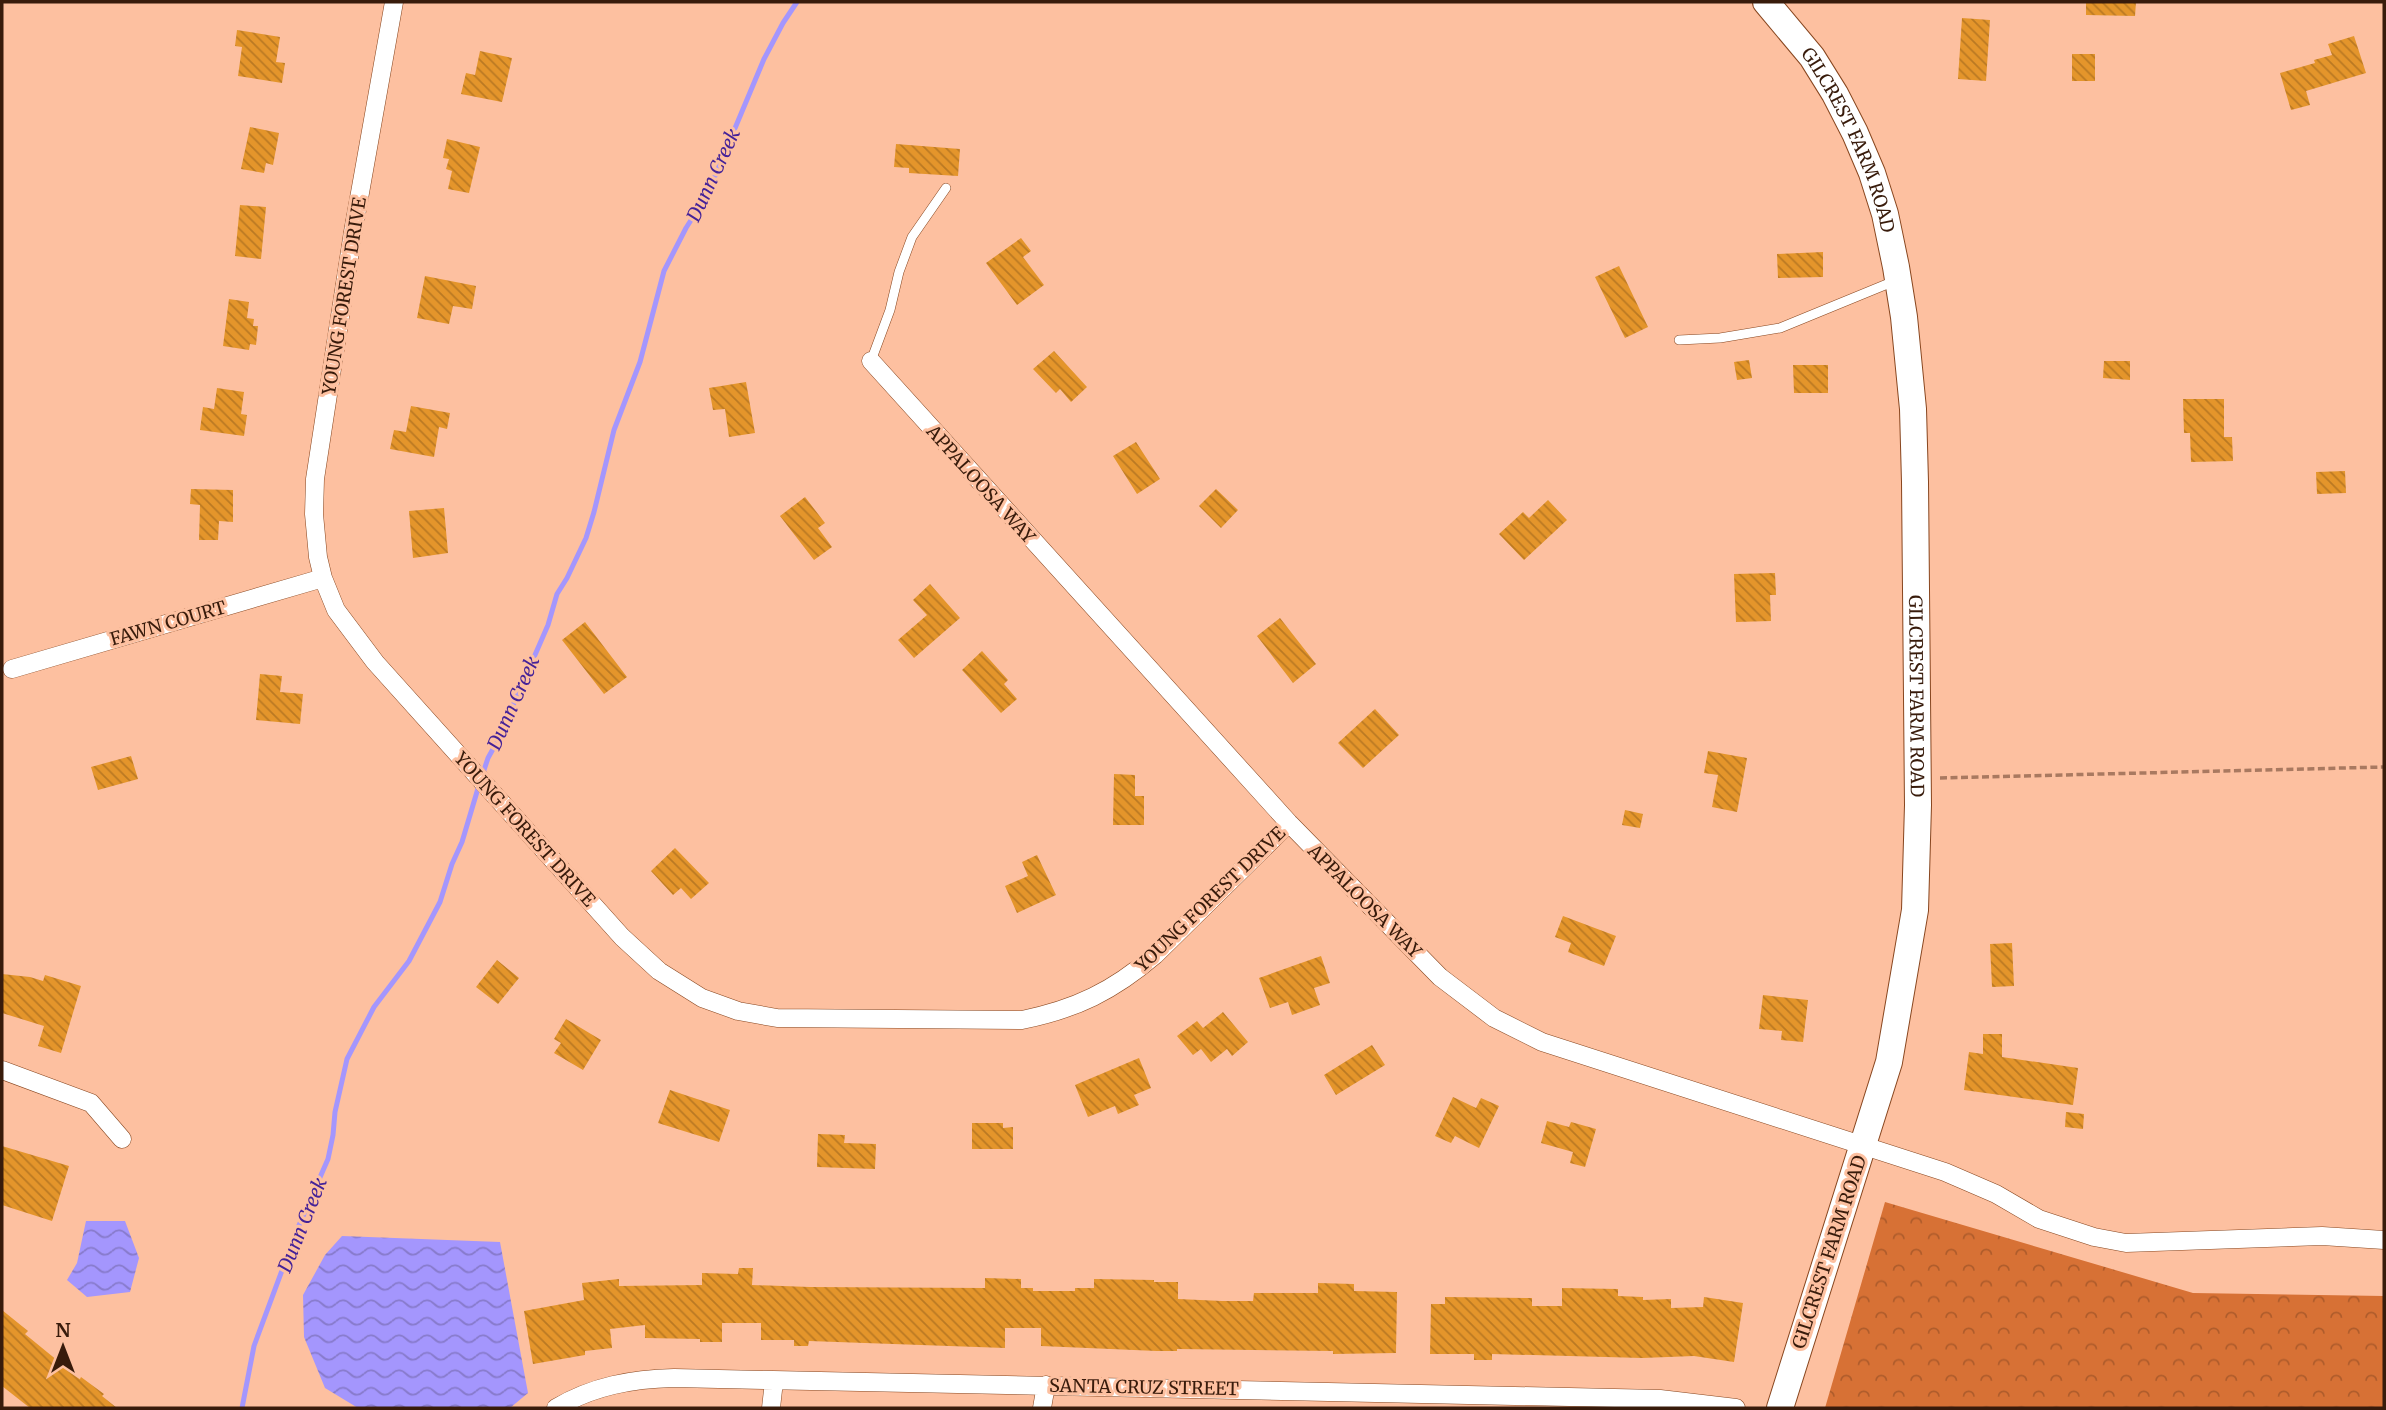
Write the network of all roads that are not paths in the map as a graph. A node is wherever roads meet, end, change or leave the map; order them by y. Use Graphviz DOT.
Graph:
graph roads {
  1 [pos="394,2"];
  2 [pos="1766,2"];
  3 [pos="946,188"];
  4 [pos="1898,279"];
  5 [pos="1679,340"];
  6 [pos="871,360"];
  7 [pos="323,578"];
  8 [pos="12,669"];
  9 [pos="1289,823"];
  10 [pos="2,1070"];
  11 [pos="122,1139"];
  12 [pos="1863,1144"];
  13 [pos="2384,1240"];
  14 [pos="774,1381"];
  15 [pos="1046,1385"];
  16 [pos="1317,1401"];
  17 [pos="1587,1403"];
  18 [pos="556,1408"];
  19 [pos="771,1408"];
  20 [pos="1042,1408"];
  21 [pos="1736,1408"];
  22 [pos="1780,1408"];
  1 -- 7 [label="street, YOUNG FOREST DRIVE"];
  2 -- 4 [label="main road, GILCREST FARM ROAD"];
  3 -- 6 [label="lane"];
  4 -- 5 [label="lane"];
  4 -- 12 [label="main road, GILCREST FARM ROAD"];
  6 -- 9 [label="street, APPALOOSA WAY"];
  7 -- 8 [label="street, FAWN COURT"];
  7 -- 9 [label="street, YOUNG FOREST DRIVE"];
  9 -- 12 [label="street, APPALOOSA WAY"];
  10 -- 11 [label="street"];
  12 -- 13 [label="street, APPALOOSA WAY"];
  12 -- 22 [label="main road, GILCREST FARM ROAD"];
  14 -- 15 [label="street, SANTA CRUZ STREET"];
  14 -- 18 [label="street, SANTA CRUZ STREET"];
  14 -- 19 [label="street"];
  15 -- 16 [label="street, SANTA CRUZ STREET"];
  15 -- 20 [label="street"];
  16 -- 17 [label="street, SANTA CRUZ STREET"];
  17 -- 21 [label="street, SANTA CRUZ STREET"];
}
